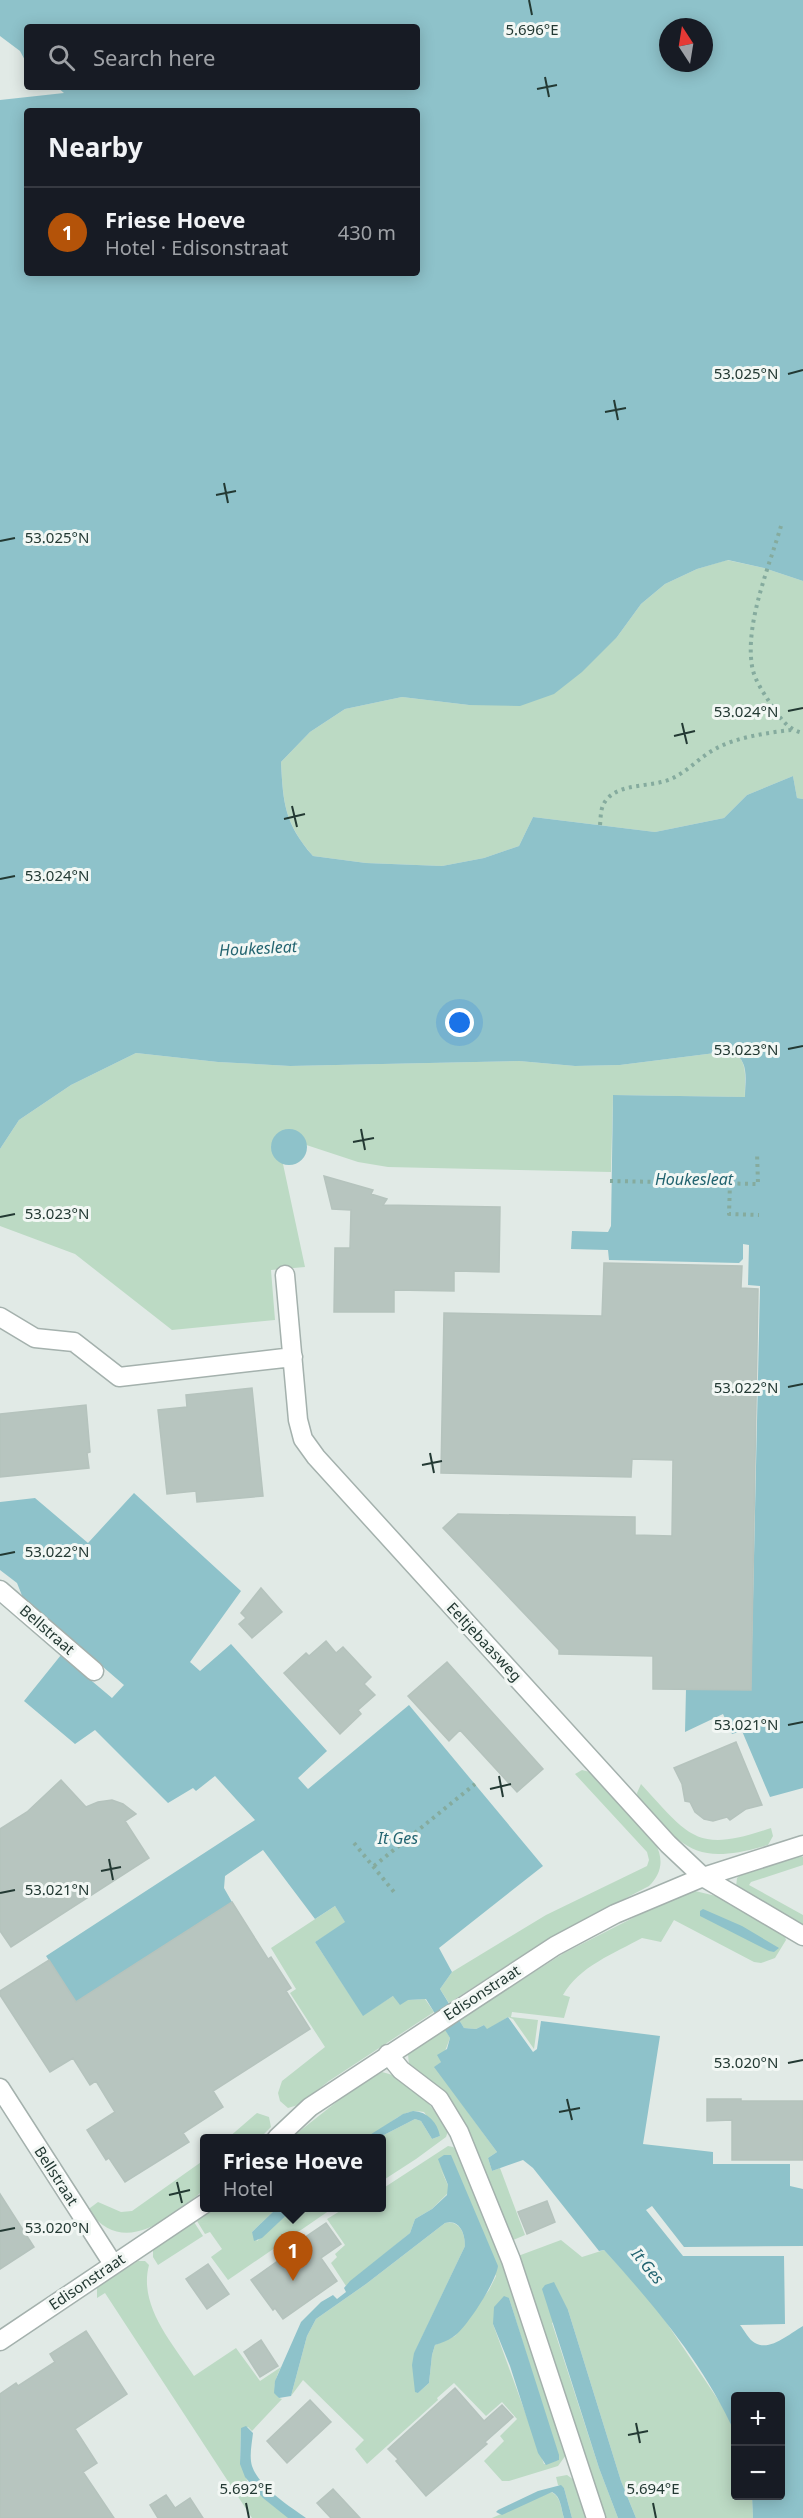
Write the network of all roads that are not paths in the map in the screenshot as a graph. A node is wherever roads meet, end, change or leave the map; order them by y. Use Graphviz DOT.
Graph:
graph roads {
  1 [pos="285,1275"];
  2 [pos="0,1317"];
  3 [pos="293,1358"];
  4 [pos="0,1590"];
  5 [pos="94,1671"];
  6 [pos="803,1845"];
  7 [pos="703,1876"];
  8 [pos="803,1936"];
  9 [pos="388,2054"];
  10 [pos="0,2088"];
  11 [pos="283,2134"];
  12 [pos="200,2207"];
  13 [pos="113,2264"];
  14 [pos="0,2341"];
  15 [pos="596,2518"];
  1 -- 3 [label="street, Eeltjebaasweg"];
  2 -- 3 [label="street"];
  3 -- 7 [label="street, Eeltjebaasweg"];
  4 -- 5 [label="street, Bellstraat"];
  6 -- 7 [label="street, Edisonstraat"];
  7 -- 8 [label="street, Eeltjebaasweg"];
  7 -- 9 [label="street, Edisonstraat"];
  9 -- 11 [label="street, Edisonstraat"];
  9 -- 15 [label="street"];
  10 -- 13 [label="street, Bellstraat"];
  12 -- 13 [label="street, Edisonstraat"];
  13 -- 14 [label="street, Edisonstraat"];
}
